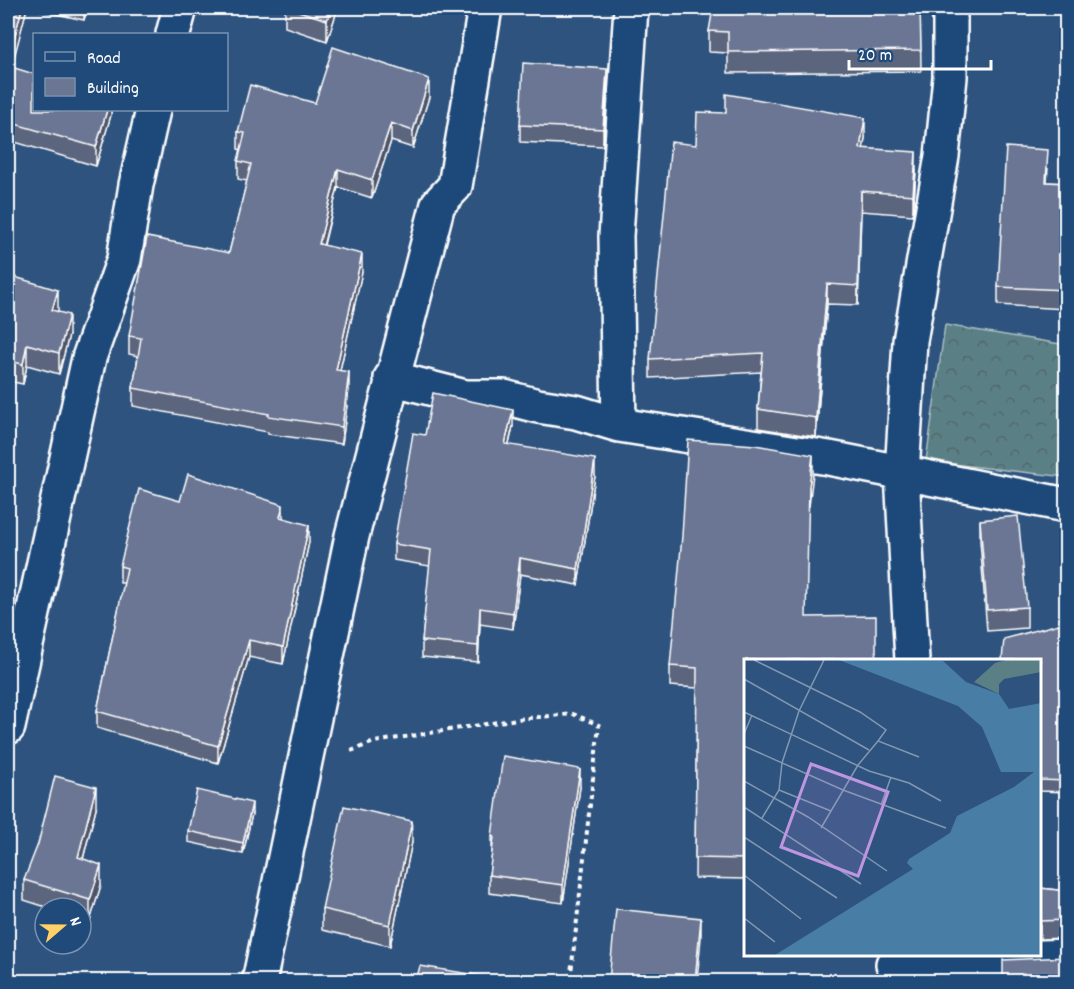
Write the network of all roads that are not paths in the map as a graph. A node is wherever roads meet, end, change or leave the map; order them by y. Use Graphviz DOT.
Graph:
graph roads {
  1 [pos="180,8"];
  2 [pos="485,8"];
  3 [pos="631,8"];
  4 [pos="950,8"];
  5 [pos="173,33"];
  6 [pos="153,111"];
  7 [pos="391,378"];
  8 [pos="619,425"];
  9 [pos="902,473"];
  10 [pos="1066,505"];
  11 [pos="912,659"];
  12 [pos="8,727"];
  13 [pos="1066,956"];
  14 [pos="894,967"];
  15 [pos="258,981"];
  1 -- 5 [label="street"];
  2 -- 7 [label="street"];
  3 -- 8 [label="street"];
  4 -- 9 [label="street"];
  6 -- 12 [label="street"];
  7 -- 8 [label="street"];
  7 -- 15 [label="street"];
  8 -- 9 [label="street"];
  9 -- 10 [label="street"];
  9 -- 11 [label="street"];
  13 -- 14 [label="street"];
}
